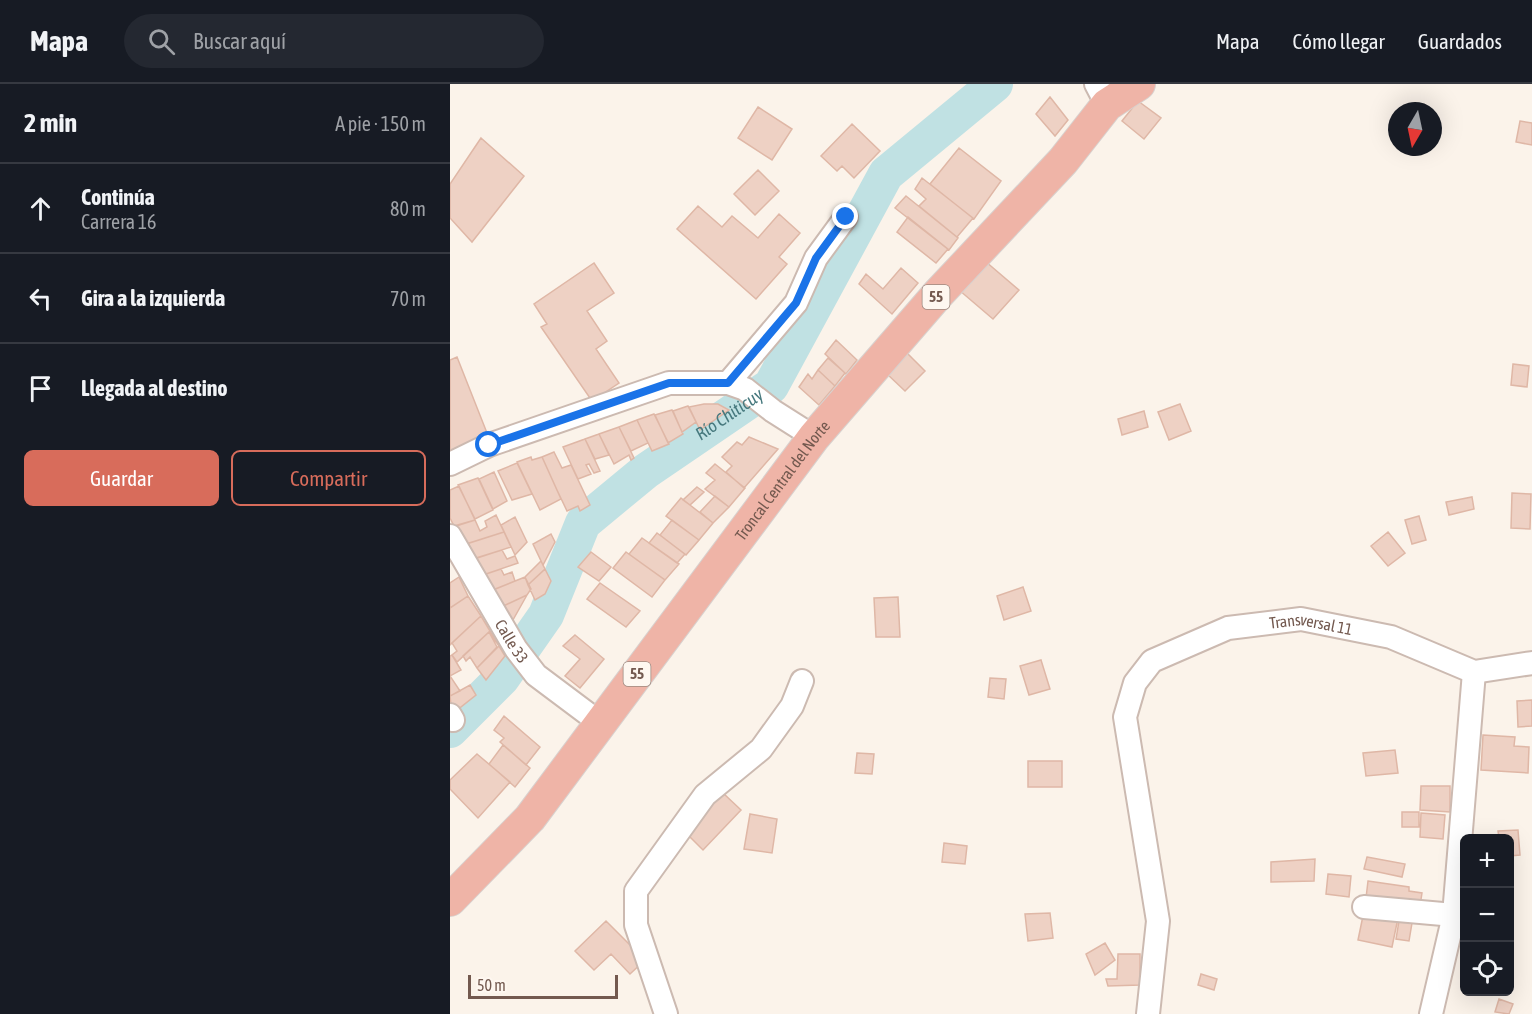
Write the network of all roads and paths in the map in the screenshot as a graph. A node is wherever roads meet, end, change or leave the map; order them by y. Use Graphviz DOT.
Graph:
graph roads {
  1 [pos="1139,84"];
  2 [pos="1101,95"];
  3 [pos="846,217"];
  4 [pos="737,386"];
  5 [pos="814,437"];
  6 [pos="450,464"];
  7 [pos="450,536"];
  8 [pos="1532,663"];
  9 [pos="1474,672"];
  10 [pos="802,681"];
  11 [pos="600,723"];
  12 [pos="450,900"];
  13 [pos="1364,907"];
  14 [pos="1454,915"];
  15 [pos="666,1014"];
  16 [pos="1148,1014"];
  17 [pos="1431,1014"];
  1 -- 2 [label="highway, Troncal Central del Norte / 55"];
  2 -- 5 [label="highway, Troncal Central del Norte / 55"];
  3 -- 4 [label="street"];
  4 -- 5 [label="street"];
  4 -- 6 [label="street"];
  5 -- 11 [label="highway, Troncal Central del Norte / 55"];
  7 -- 11 [label="street, Calle 33"];
  8 -- 9 [label="street"];
  9 -- 14 [label="street"];
  9 -- 16 [label="street, Transversal 11"];
  10 -- 15 [label="street"];
  11 -- 12 [label="highway, Troncal Central del Norte / 55"];
  13 -- 14 [label="street"];
  14 -- 17 [label="street"];
}
